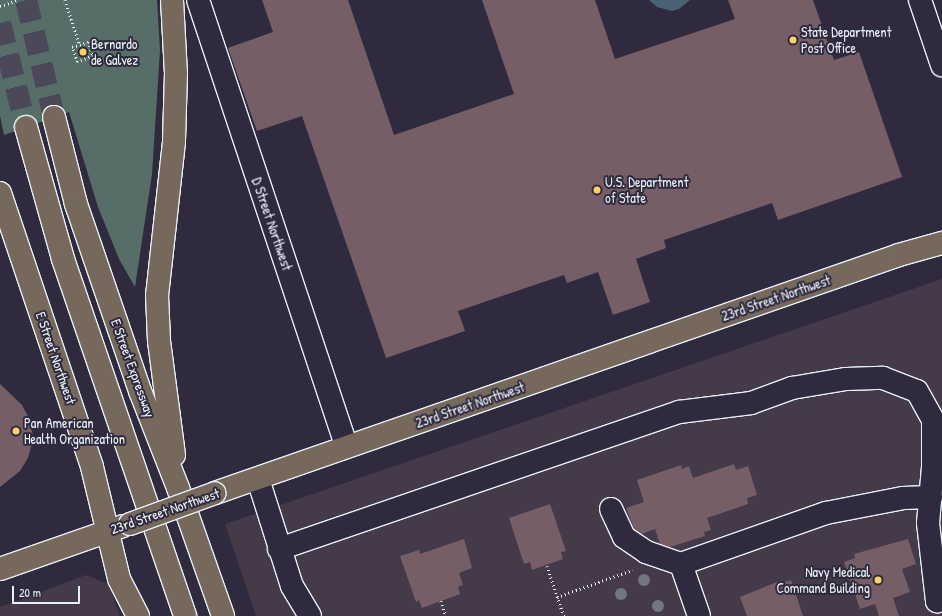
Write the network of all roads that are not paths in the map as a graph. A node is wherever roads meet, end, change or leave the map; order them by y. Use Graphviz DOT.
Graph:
graph roads {
  1 [pos="172,0"];
  2 [pos="198,0"];
  3 [pos="920,0"];
  4 [pos="942,65"];
  5 [pos="54,117"];
  6 [pos="26,127"];
  7 [pos="0,192"];
  8 [pos="942,243"];
  9 [pos="348,447"];
  10 [pos="258,479"];
  11 [pos="178,488"];
  12 [pos="931,497"];
  13 [pos="610,509"];
  14 [pos="109,531"];
  15 [pos="279,549"];
  16 [pos="673,562"];
  17 [pos="0,570"];
  18 [pos="942,600"];
  19 [pos="138,616"];
  20 [pos="185,616"];
  21 [pos="223,616"];
  22 [pos="310,616"];
  23 [pos="700,616"];
  1 -- 11 [label="main road"];
  2 -- 9 [label="street, D Street Northwest"];
  3 -- 4 [label="street"];
  5 -- 11 [label="main road, E Street Expressway"];
  6 -- 20 [label="main road"];
  7 -- 14 [label="main road, E Street Northwest"];
  8 -- 9 [label="main road, 23rd Street Northwest"];
  9 -- 10 [label="main road, 23rd Street Northwest"];
  10 -- 14 [label="main road, 23rd Street Northwest, bridge"];
  10 -- 15 [label="street"];
  11 -- 21 [label="main road, E Street Expressway"];
  12 -- 15 [label="street"];
  12 -- 16 [label="street"];
  12 -- 18 [label="street"];
  13 -- 16 [label="street"];
  14 -- 17 [label="main road, 23rd Street Northwest"];
  14 -- 19 [label="main road, E Street Northwest"];
  15 -- 22 [label="street"];
  16 -- 23 [label="street"];
}
